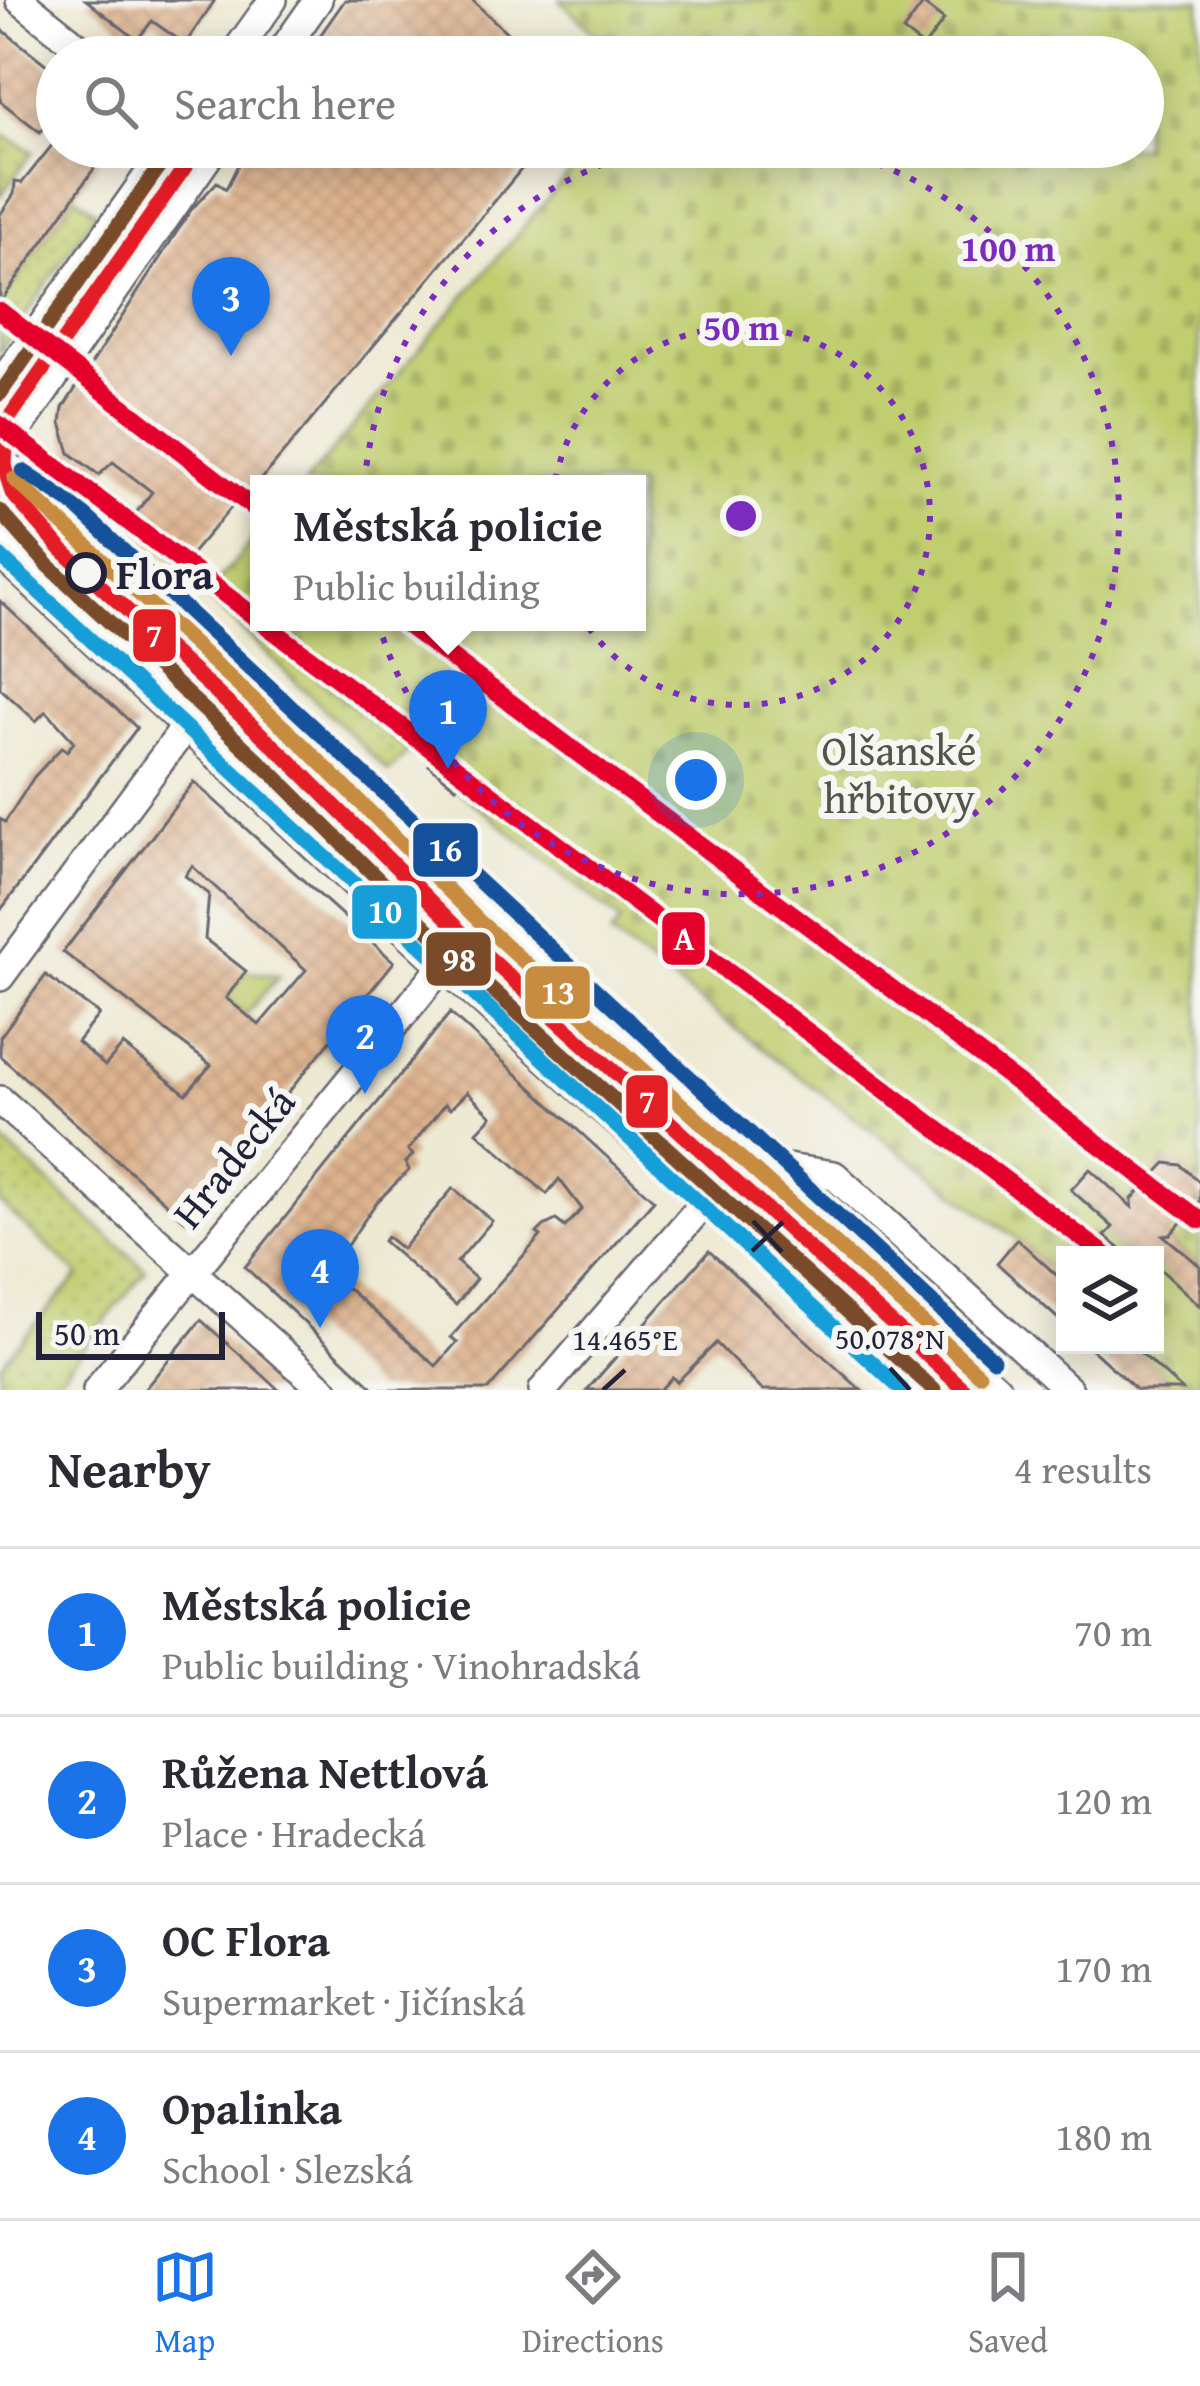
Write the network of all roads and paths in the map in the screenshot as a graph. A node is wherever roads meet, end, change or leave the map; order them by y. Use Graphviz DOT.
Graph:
graph roads {
  1 [pos="20,0"];
  2 [pos="273,0"];
  3 [pos="318,0"];
  4 [pos="65,36"];
  5 [pos="247,36"];
  6 [pos="293,36"];
  7 [pos="153,168"];
  8 [pos="197,168"];
  9 [pos="0,385"];
  10 [pos="0,455"];
  11 [pos="0,467"];
  12 [pos="0,548"];
  13 [pos="190,721"];
  14 [pos="479,921"];
  15 [pos="445,962"];
  16 [pos="0,976"];
  17 [pos="0,1100"];
  18 [pos="740,1161"];
  19 [pos="711,1196"];
  20 [pos="193,1272"];
  21 [pos="97,1390"];
  22 [pos="324,1390"];
  23 [pos="543,1390"];
  24 [pos="922,1390"];
  25 [pos="993,1390"];
  26 [pos="1069,1390"];
  1 -- 4 [label="street"];
  2 -- 5 [label="street"];
  3 -- 6 [label="street"];
  7 -- 9 [label="street"];
  8 -- 10 [label="street"];
  11 -- 14 [label="main road"];
  12 -- 13 [label="main road"];
  13 -- 15 [label="main road"];
  13 -- 16 [label="street"];
  14 -- 15 [label="street, Hradecká"];
  14 -- 18 [label="main road"];
  15 -- 19 [label="main road"];
  15 -- 20 [label="street, Hradecká"];
  17 -- 20 [label="street"];
  18 -- 19 [label="street"];
  18 -- 25 [label="main road"];
  18 -- 26 [label="street"];
  19 -- 23 [label="street"];
  19 -- 24 [label="main road"];
  20 -- 21 [label="street, Hradecká"];
  20 -- 22 [label="street"];
}
